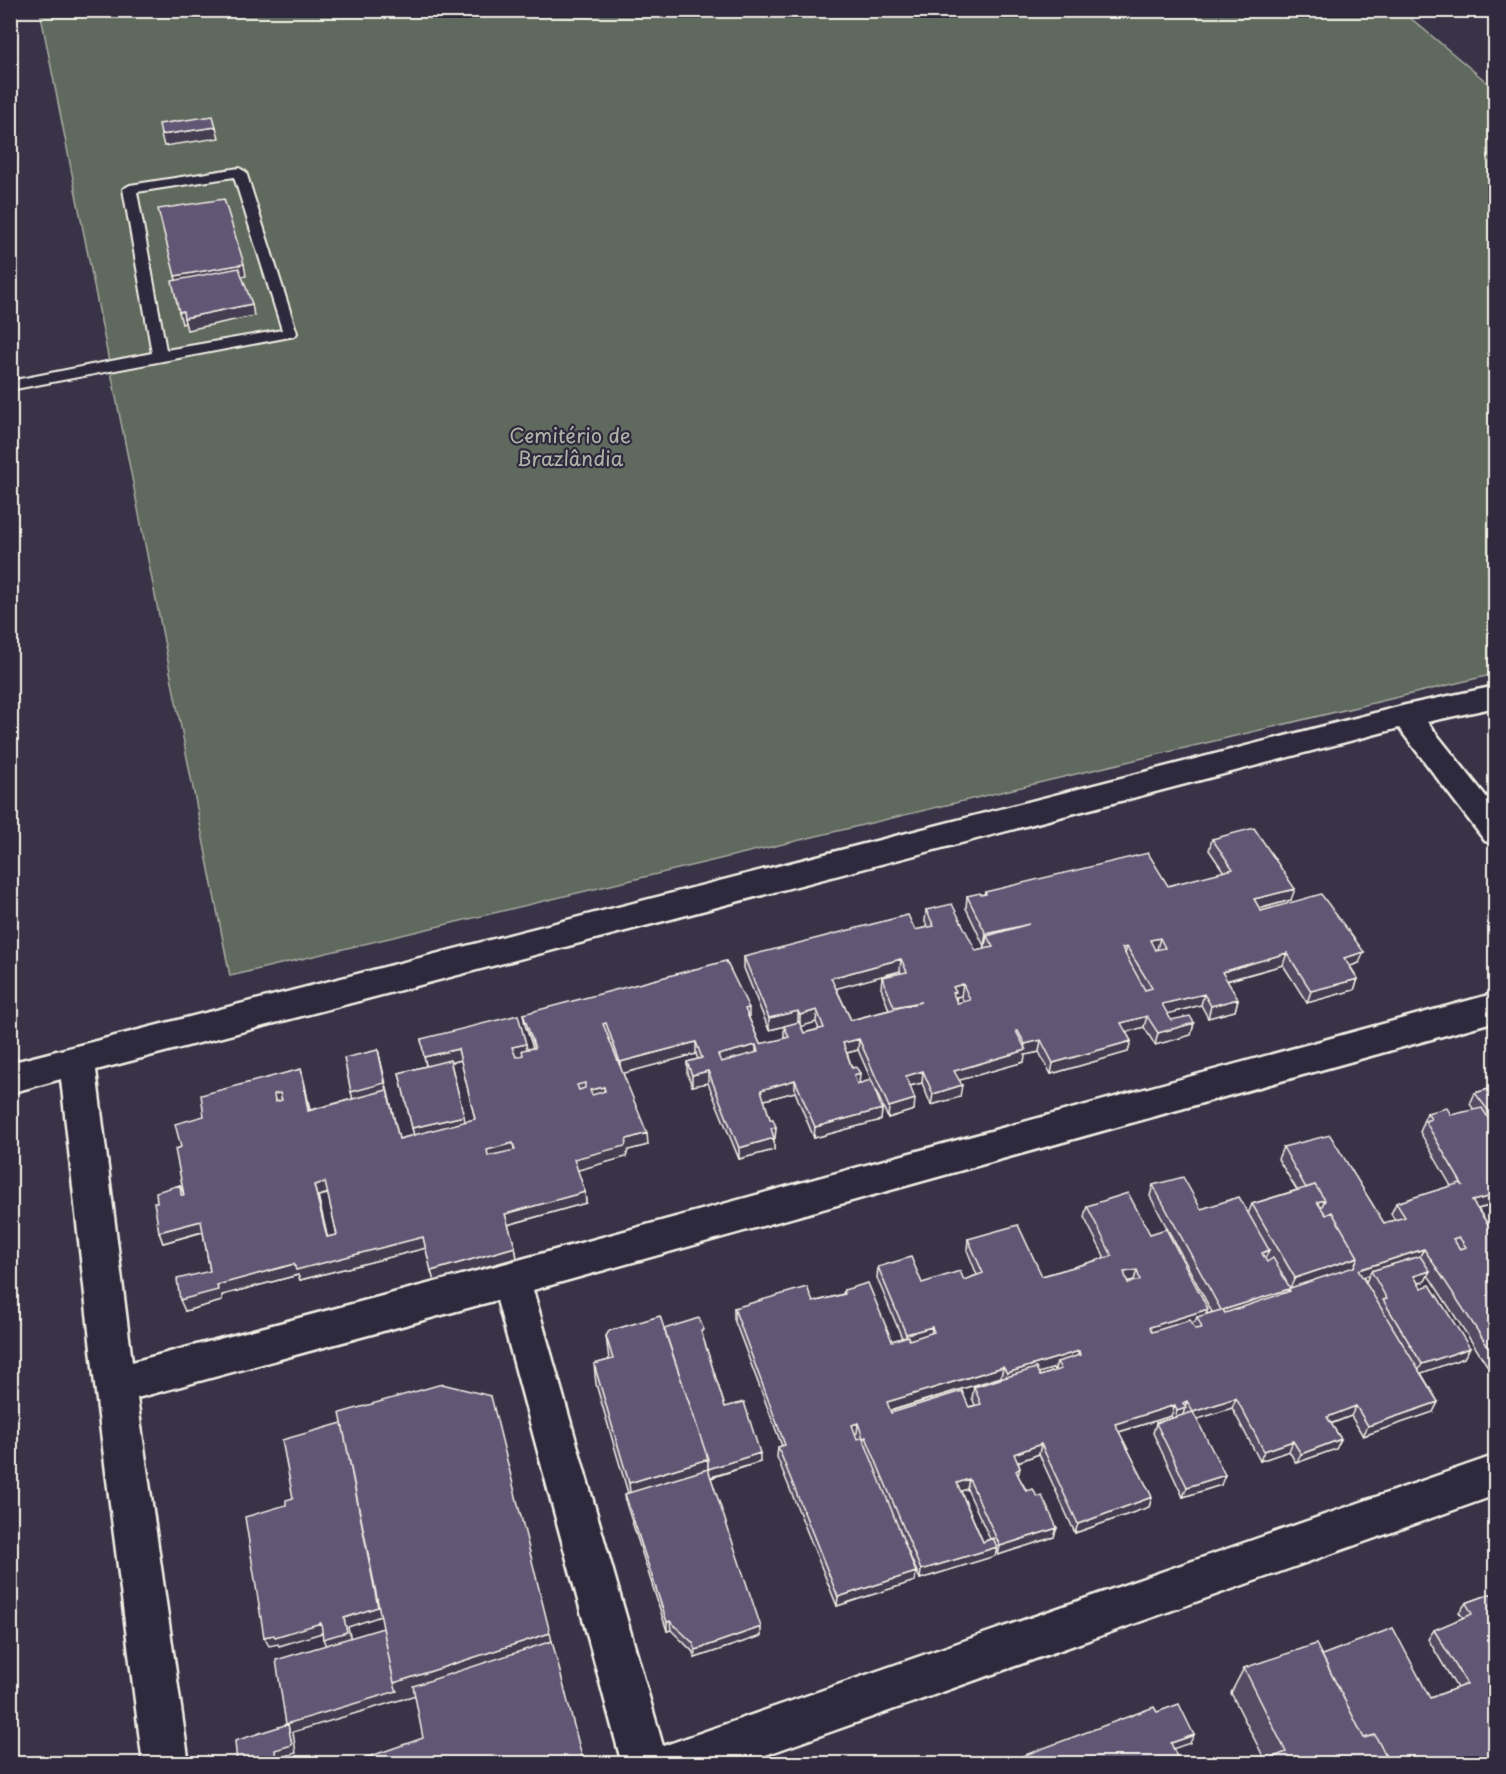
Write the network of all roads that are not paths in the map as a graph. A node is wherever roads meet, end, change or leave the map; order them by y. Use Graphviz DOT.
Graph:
graph roads {
  1 [pos="160,356"];
  2 [pos="10,386"];
  3 [pos="1496,696"];
  4 [pos="1406,716"];
  5 [pos="1496,833"];
  6 [pos="1496,1007"];
  7 [pos="77,1060"];
  8 [pos="10,1078"];
  9 [pos="511,1279"];
  10 [pos="114,1385"];
  11 [pos="1496,1475"];
  12 [pos="166,1764"];
  13 [pos="645,1764"];
  14 [pos="674,1764"];
  1 -- 1 [label="lane"];
  1 -- 2 [label="lane"];
  3 -- 4 [label="street"];
  4 -- 5 [label="street"];
  4 -- 7 [label="street"];
  6 -- 9 [label="street"];
  7 -- 8 [label="street"];
  7 -- 10 [label="street"];
  9 -- 10 [label="street"];
  9 -- 13 [label="street"];
  10 -- 12 [label="street"];
  11 -- 14 [label="street"];
}
